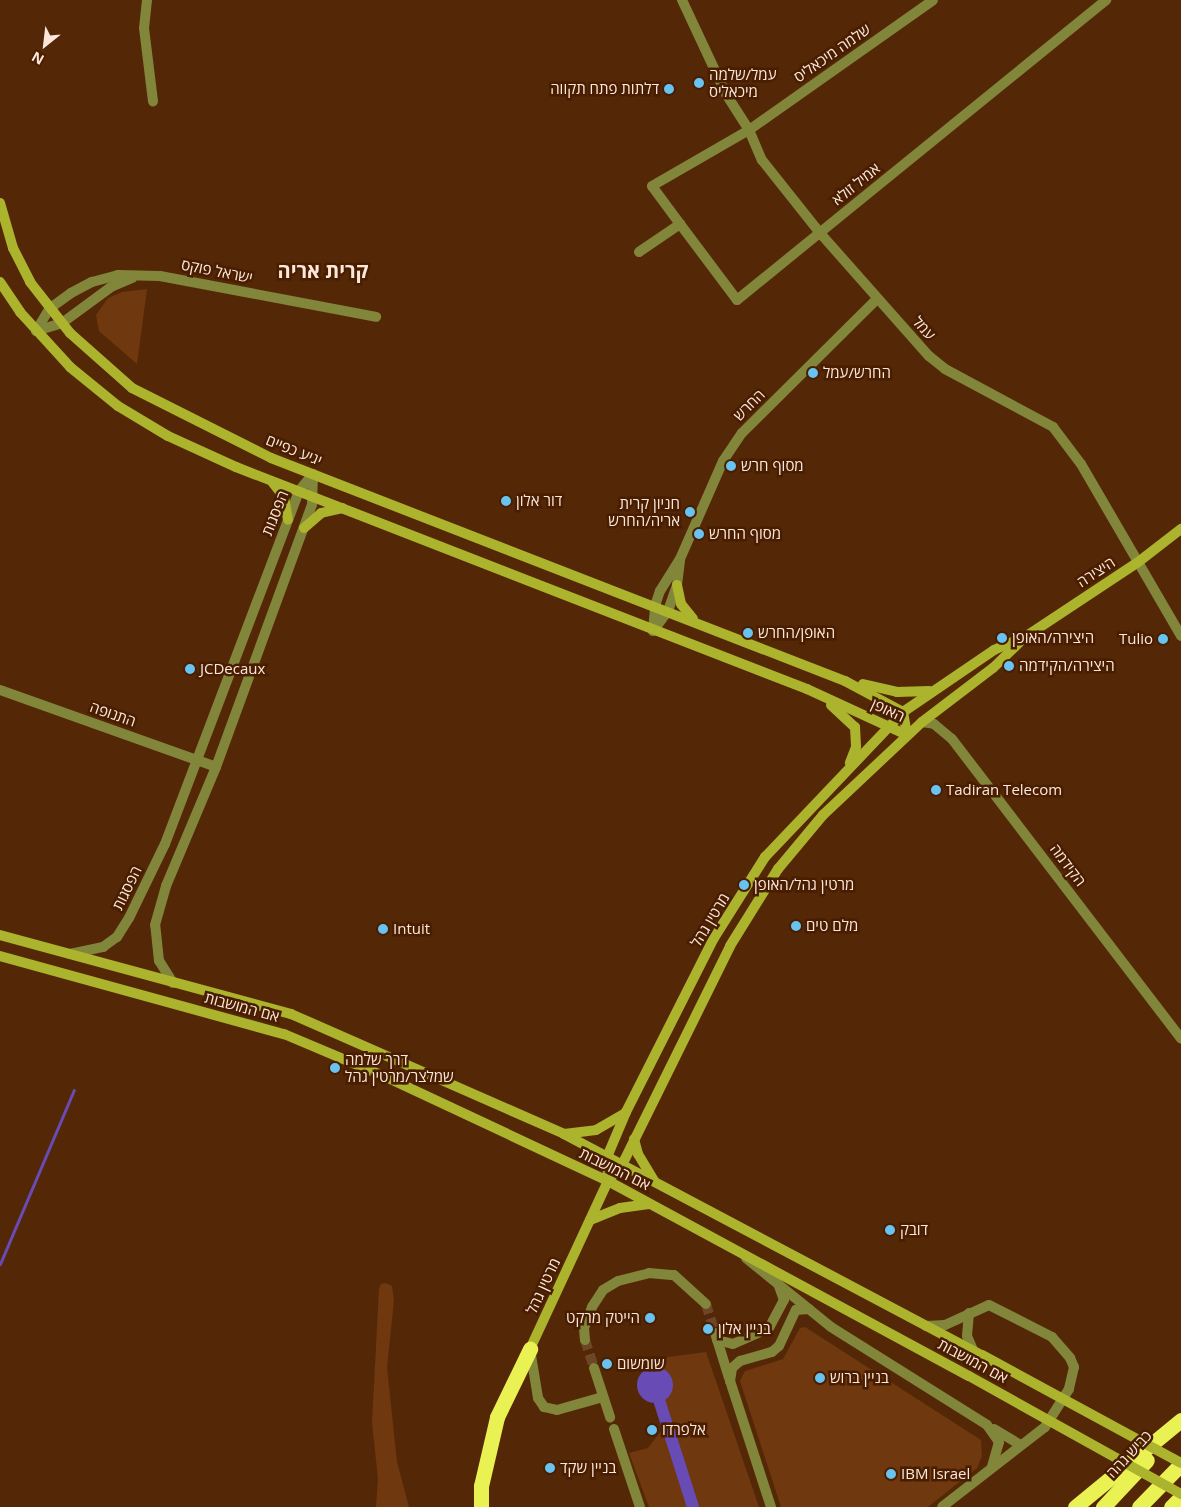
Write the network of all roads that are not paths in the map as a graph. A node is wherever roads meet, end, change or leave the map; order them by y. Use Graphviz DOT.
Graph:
graph roads {
  1 [pos="147,0"];
  2 [pos="682,0"];
  3 [pos="933,0"];
  4 [pos="1106,0"];
  5 [pos="153,101"];
  6 [pos="749,130"];
  7 [pos="0,203"];
  8 [pos="680,224"];
  9 [pos="820,233"];
  10 [pos="639,252"];
  11 [pos="140,275"];
  12 [pos="0,282"];
  13 [pos="877,299"];
  14 [pos="50,309"];
  15 [pos="376,317"];
  16 [pos="62,323"];
  17 [pos="36,331"];
  18 [pos="313,474"];
  19 [pos="268,479"];
  20 [pos="299,491"];
  21 [pos="314,497"];
  22 [pos="342,508"];
  23 [pos="288,520"];
  24 [pos="304,528"];
  25 [pos="1181,529"];
  26 [pos="680,559"];
  27 [pos="1137,563"];
  28 [pos="677,585"];
  29 [pos="655,606"];
  30 [pos="668,611"];
  31 [pos="698,623"];
  32 [pos="653,631"];
  33 [pos="1181,636"];
  34 [pos="1025,637"];
  35 [pos="845,681"];
  36 [pos="807,689"];
  37 [pos="935,689"];
  38 [pos="0,690"];
  39 [pos="903,712"];
  40 [pos="922,722"];
  41 [pos="888,727"];
  42 [pos="907,735"];
  43 [pos="198,759"];
  44 [pos="216,767"];
  45 [pos="848,768"];
  46 [pos="0,935"];
  47 [pos="70,954"];
  48 [pos="0,956"];
  49 [pos="173,983"];
  50 [pos="1181,1038"];
  51 [pos="626,1112"];
  52 [pos="564,1134"];
  53 [pos="634,1139"];
  54 [pos="606,1157"];
  55 [pos="622,1165"];
  56 [pos="608,1181"];
  57 [pos="656,1184"];
  58 [pos="651,1204"];
  59 [pos="590,1220"];
  60 [pos="731,1247"];
  61 [pos="777,1283"];
  62 [pos="706,1304"];
  63 [pos="809,1309"];
  64 [pos="969,1313"];
  65 [pos="926,1326"];
  66 [pos="585,1340"];
  67 [pos="530,1348"];
  68 [pos="978,1352"];
  69 [pos="594,1368"];
  70 [pos="730,1381"];
  71 [pos="603,1397"];
  72 [pos="610,1417"];
  73 [pos="1181,1420"];
  74 [pos="987,1425"];
  75 [pos="1181,1425"];
  76 [pos="614,1429"];
  77 [pos="1021,1445"];
  78 [pos="1181,1464"];
  79 [pos="991,1468"];
  80 [pos="1181,1495"];
  81 [pos="481,1507"];
  82 [pos="640,1507"];
  83 [pos="771,1507"];
  84 [pos="942,1507"];
  85 [pos="1075,1507"];
  86 [pos="1103,1507"];
  87 [pos="1139,1507"];
  88 [pos="1171,1507"];
  1 -- 5 [label="street"];
  2 -- 6 [label="street, עמל"];
  3 -- 6 [label="street, שלמה מיכאליס"];
  4 -- 9 [label="street, אמיל זולא"];
  6 -- 8 [label="street, שלמה מיכאליס"];
  6 -- 9 [label="street, עמל"];
  7 -- 14 [label="street, יגיע כפיים"];
  8 -- 9 [label="street, אמיל זולא"];
  8 -- 10 [label="street"];
  9 -- 13 [label="street, עמל"];
  11 -- 14 [label="street, ישראל פוקס"];
  11 -- 15 [label="street, ישראל פוקס"];
  11 -- 16 [label="street, ישראל פוקס"];
  12 -- 17 [label="street"];
  13 -- 26 [label="street, החרש"];
  13 -- 27 [label="street, עמל"];
  14 -- 16 [label="street, יגיע כפיים"];
  14 -- 17 [label="street, ישראל פוקס"];
  16 -- 17 [label="street, ישראל פוקס"];
  16 -- 18 [label="street, יגיע כפיים"];
  17 -- 19 [label="street"];
  18 -- 20 [label="street, הפסגות"];
  18 -- 21 [label="street, הפסגות"];
  18 -- 29 [label="street, יגיע כפיים"];
  19 -- 20 [label="street"];
  19 -- 23 [label="street"];
  20 -- 21 [label="street"];
  20 -- 23 [label="street, הפסגות"];
  21 -- 22 [label="street"];
  21 -- 24 [label="street, הפסגות"];
  22 -- 24 [label="street"];
  22 -- 32 [label="street"];
  23 -- 43 [label="street, הפסגות"];
  24 -- 44 [label="street, הפסגות"];
  25 -- 27 [label="street, היצירה"];
  26 -- 28 [label="street, החרש"];
  26 -- 29 [label="street, החרש"];
  27 -- 33 [label="street, עמל"];
  27 -- 34 [label="street, היצירה"];
  28 -- 30 [label="street, החרש"];
  28 -- 31 [label="street"];
  29 -- 30 [label="street, יגיע כפיים"];
  29 -- 32 [label="street, החרש"];
  30 -- 31 [label="street, האופן"];
  30 -- 32 [label="street, החרש"];
  31 -- 35 [label="street, האופן"];
  32 -- 36 [label="street, האופן"];
  34 -- 37 [label="street, היצירה"];
  34 -- 40 [label="street, היצירה"];
  35 -- 37 [label="street"];
  35 -- 39 [label="street, האופן"];
  36 -- 41 [label="street, האופן"];
  36 -- 45 [label="street"];
  37 -- 39 [label="street, היצירה"];
  38 -- 43 [label="street, התנופה"];
  39 -- 41 [label="street, מרטין גהל"];
  39 -- 42 [label="street, האופן"];
  40 -- 42 [label="street, היצירה"];
  40 -- 50 [label="street, הקידמה"];
  41 -- 42 [label="street, האופן"];
  41 -- 45 [label="street, מרטין גהל"];
  42 -- 53 [label="street, מרטין גהל"];
  43 -- 44 [label="street, התנופה"];
  43 -- 47 [label="street, הפסגות"];
  44 -- 49 [label="street, הפסגות"];
  45 -- 51 [label="street, מרטין גהל"];
  46 -- 47 [label="street, אם המושבות"];
  47 -- 49 [label="street, אם המושבות"];
  48 -- 56 [label="street, אם המושבות"];
  49 -- 52 [label="street, אם המושבות"];
  51 -- 52 [label="street"];
  51 -- 54 [label="street, מרטין גהל"];
  52 -- 54 [label="street, אם המושבות"];
  53 -- 55 [label="street, מרטין גהל"];
  53 -- 57 [label="street"];
  54 -- 55 [label="street, אם המושבות"];
  54 -- 56 [label="street, מרטין גהל"];
  55 -- 56 [label="street, מרטין גהל"];
  55 -- 57 [label="street, אם המושבות"];
  56 -- 58 [label="street, אם המושבות"];
  56 -- 59 [label="street, מרטין גהל"];
  57 -- 65 [label="street, אם המושבות"];
  58 -- 59 [label="street"];
  58 -- 60 [label="street, אם המושבות"];
  59 -- 67 [label="street, מרטין גהל"];
  60 -- 61 [label="street"];
  60 -- 80 [label="street, אם המושבות, bridge"];
  61 -- 63 [label="street"];
  61 -- 70 [label="street"];
  62 -- 66 [label="street"];
  63 -- 70 [label="street"];
  63 -- 74 [label="street"];
  64 -- 65 [label="street"];
  64 -- 68 [label="street"];
  64 -- 77 [label="street"];
  65 -- 68 [label="street, אם המושבות"];
  67 -- 71 [label="street"];
  67 -- 81 [label="highway"];
  68 -- 78 [label="street, אם המושבות, bridge"];
  69 -- 71 [label="street"];
  70 -- 83 [label="street"];
  71 -- 72 [label="street"];
  73 -- 85 [label="highway"];
  74 -- 77 [label="street"];
  74 -- 79 [label="street"];
  75 -- 86 [label="highway, כביש גהה"];
  76 -- 82 [label="street"];
  77 -- 79 [label="street"];
  78 -- 87 [label="highway"];
  79 -- 84 [label="street"];
  80 -- 88 [label="highway"];
}
